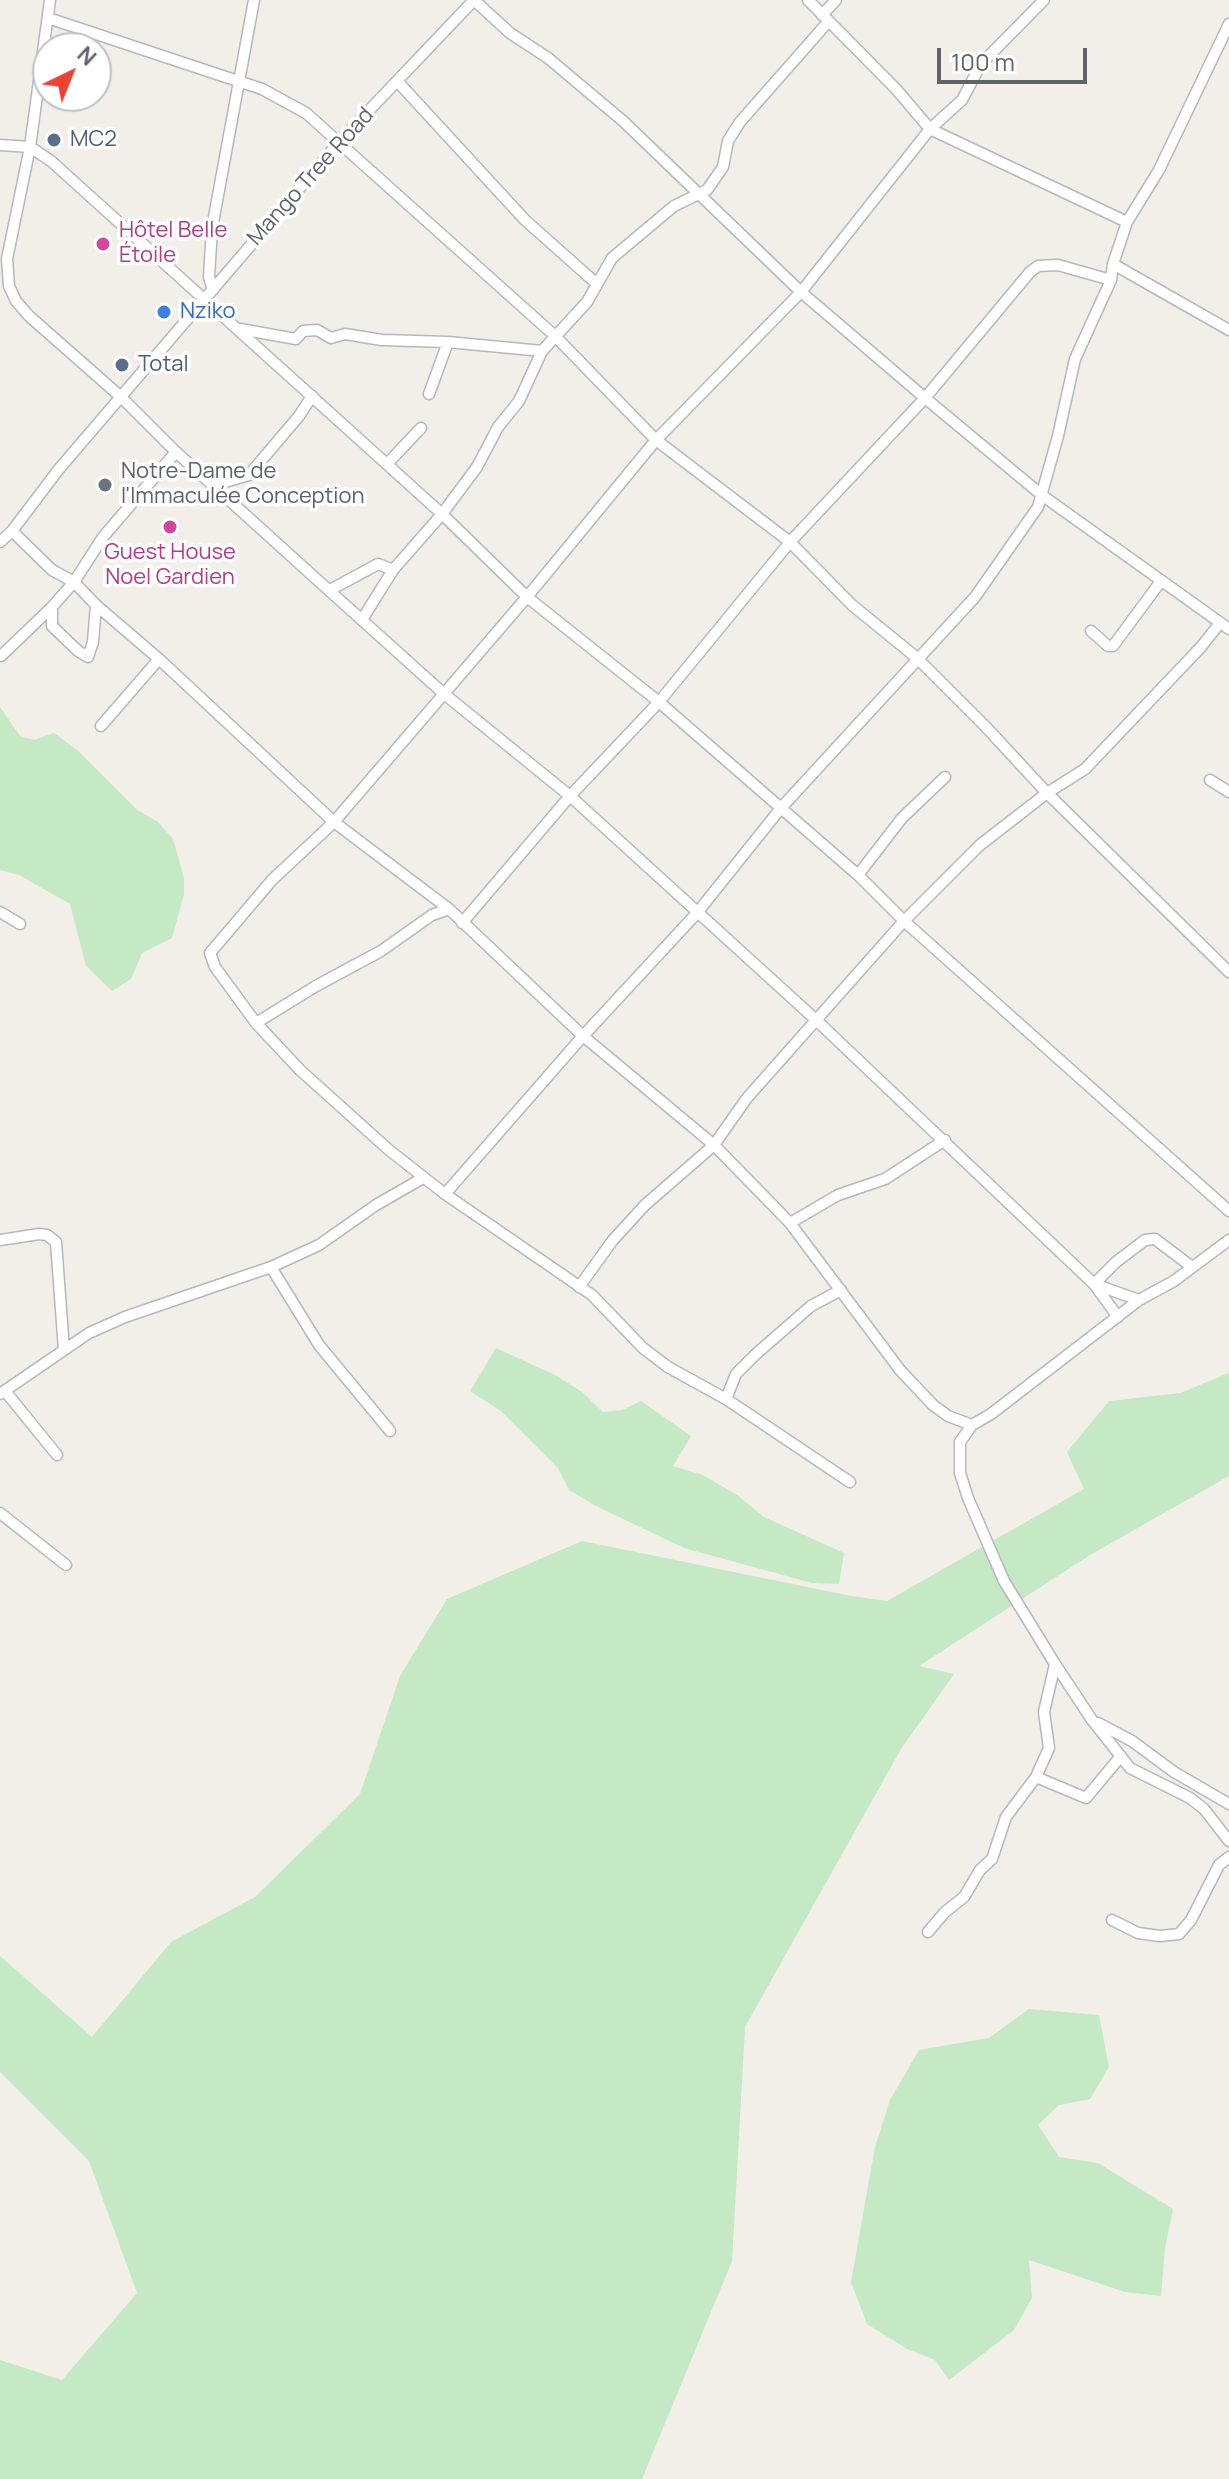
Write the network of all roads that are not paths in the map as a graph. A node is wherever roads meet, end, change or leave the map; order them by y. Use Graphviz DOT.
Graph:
graph roads {
  1 [pos="50,0"];
  2 [pos="254,0"];
  3 [pos="474,0"];
  4 [pos="808,0"];
  5 [pos="836,0"];
  6 [pos="1044,0"];
  7 [pos="48,18"];
  8 [pos="825,19"];
  9 [pos="1229,24"];
  10 [pos="238,81"];
  11 [pos="398,82"];
  12 [pos="930,129"];
  13 [pos="340,141"];
  14 [pos="0,145"];
  15 [pos="30,147"];
  16 [pos="697,195"];
  17 [pos="1127,222"];
  18 [pos="1113,264"];
  19 [pos="1111,280"];
  20 [pos="597,284"];
  21 [pos="213,290"];
  22 [pos="801,292"];
  23 [pos="204,302"];
  24 [pos="1228,327"];
  25 [pos="238,329"];
  26 [pos="555,336"];
  27 [pos="448,342"];
  28 [pos="542,351"];
  29 [pos="429,394"];
  30 [pos="312,396"];
  31 [pos="121,397"];
  32 [pos="925,398"];
  33 [pos="421,428"];
  34 [pos="656,440"];
  35 [pos="176,452"];
  36 [pos="387,464"];
  37 [pos="199,472"];
  38 [pos="1043,496"];
  39 [pos="442,514"];
  40 [pos="12,531"];
  41 [pos="0,542"];
  42 [pos="790,542"];
  43 [pos="393,570"];
  44 [pos="1161,581"];
  45 [pos="74,582"];
  46 [pos="330,590"];
  47 [pos="527,597"];
  48 [pos="96,605"];
  49 [pos="52,607"];
  50 [pos="363,618"];
  51 [pos="1225,626"];
  52 [pos="1091,631"];
  53 [pos="1,656"];
  54 [pos="917,658"];
  55 [pos="159,659"];
  56 [pos="443,693"];
  57 [pos="659,702"];
  58 [pos="101,726"];
  59 [pos="945,777"];
  60 [pos="1210,780"];
  61 [pos="1229,792"];
  62 [pos="1047,793"];
  63 [pos="570,796"];
  64 [pos="781,808"];
  65 [pos="334,822"];
  66 [pos="858,875"];
  67 [pos="449,909"];
  68 [pos="0,912"];
  69 [pos="697,913"];
  70 [pos="904,921"];
  71 [pos="462,923"];
  72 [pos="20,924"];
  73 [pos="1229,972"];
  74 [pos="815,1019"];
  75 [pos="256,1023"];
  76 [pos="583,1036"];
  77 [pos="945,1140"];
  78 [pos="714,1145"];
  79 [pos="423,1178"];
  80 [pos="445,1194"];
  81 [pos="1229,1211"];
  82 [pos="790,1223"];
  83 [pos="0,1240"];
  84 [pos="1229,1240"];
  85 [pos="271,1267"];
  86 [pos="1192,1267"];
  87 [pos="1094,1284"];
  88 [pos="579,1287"];
  89 [pos="841,1290"];
  90 [pos="1139,1300"];
  91 [pos="1118,1317"];
  92 [pos="64,1350"];
  93 [pos="2,1392"];
  94 [pos="726,1399"];
  95 [pos="972,1425"];
  96 [pos="390,1431"];
  97 [pos="57,1455"];
  98 [pos="850,1482"];
  99 [pos="0,1513"];
  100 [pos="66,1565"];
  101 [pos="1055,1664"];
  102 [pos="1092,1720"];
  103 [pos="1121,1756"];
  104 [pos="1036,1777"];
  105 [pos="1229,1804"];
  106 [pos="1229,1841"];
  107 [pos="1229,1857"];
  108 [pos="1112,1920"];
  109 [pos="928,1932"];
  1 -- 7 [label="street"];
  2 -- 10 [label="street"];
  3 -- 11 [label="street, Mango Tree Road"];
  3 -- 16 [label="street"];
  4 -- 8 [label="street"];
  5 -- 8 [label="street"];
  6 -- 12 [label="street"];
  7 -- 10 [label="street"];
  7 -- 15 [label="street"];
  8 -- 12 [label="street"];
  8 -- 16 [label="street"];
  9 -- 17 [label="street"];
  10 -- 13 [label="street"];
  10 -- 21 [label="street"];
  11 -- 13 [label="street, Mango Tree Road"];
  11 -- 20 [label="street"];
  12 -- 17 [label="street"];
  12 -- 22 [label="street"];
  13 -- 21 [label="street, Mango Tree Road"];
  13 -- 26 [label="street"];
  14 -- 15 [label="street"];
  15 -- 23 [label="street"];
  15 -- 31 [label="street"];
  16 -- 20 [label="street"];
  16 -- 22 [label="street"];
  17 -- 18 [label="street"];
  18 -- 19 [label="street"];
  18 -- 24 [label="street"];
  19 -- 32 [label="street"];
  19 -- 38 [label="street"];
  20 -- 26 [label="street"];
  21 -- 23 [label="street, Mango Tree Road"];
  22 -- 32 [label="street"];
  22 -- 34 [label="street"];
  23 -- 25 [label="street"];
  23 -- 31 [label="street, Mango Tree Road"];
  25 -- 27 [label="street"];
  25 -- 30 [label="street"];
  26 -- 28 [label="street"];
  26 -- 34 [label="street"];
  27 -- 28 [label="street"];
  27 -- 29 [label="street"];
  28 -- 39 [label="street"];
  30 -- 36 [label="street"];
  30 -- 37 [label="street"];
  31 -- 35 [label="street"];
  31 -- 40 [label="street, Mango Tree Road"];
  32 -- 38 [label="street"];
  32 -- 42 [label="street"];
  33 -- 36 [label="street"];
  34 -- 42 [label="street"];
  34 -- 47 [label="street"];
  35 -- 37 [label="street"];
  35 -- 45 [label="street"];
  36 -- 39 [label="street"];
  37 -- 46 [label="street"];
  38 -- 44 [label="street"];
  38 -- 54 [label="street"];
  39 -- 43 [label="street"];
  39 -- 47 [label="street"];
  40 -- 41 [label="street, Mango Tree Road"];
  40 -- 45 [label="street"];
  42 -- 54 [label="street"];
  42 -- 57 [label="street"];
  43 -- 46 [label="street"];
  43 -- 50 [label="street"];
  44 -- 51 [label="street"];
  44 -- 52 [label="street"];
  45 -- 48 [label="street"];
  45 -- 49 [label="street"];
  46 -- 50 [label="street"];
  47 -- 56 [label="street"];
  47 -- 57 [label="street"];
  48 -- 49 [label="street"];
  48 -- 55 [label="street"];
  49 -- 53 [label="street"];
  50 -- 56 [label="street"];
  51 -- 62 [label="street"];
  54 -- 62 [label="street"];
  54 -- 64 [label="street"];
  55 -- 58 [label="street"];
  55 -- 65 [label="street"];
  56 -- 63 [label="street"];
  56 -- 65 [label="street"];
  57 -- 63 [label="street"];
  57 -- 64 [label="street"];
  59 -- 66 [label="street"];
  60 -- 61 [label="street"];
  62 -- 70 [label="street"];
  62 -- 73 [label="street"];
  63 -- 69 [label="street"];
  63 -- 71 [label="street"];
  64 -- 66 [label="street"];
  64 -- 69 [label="street"];
  65 -- 67 [label="street"];
  65 -- 75 [label="street"];
  66 -- 70 [label="street"];
  67 -- 71 [label="street"];
  67 -- 75 [label="street"];
  68 -- 72 [label="street"];
  69 -- 74 [label="street"];
  69 -- 76 [label="street"];
  70 -- 74 [label="street"];
  70 -- 81 [label="street"];
  71 -- 76 [label="street"];
  74 -- 77 [label="street"];
  74 -- 78 [label="street"];
  75 -- 79 [label="street"];
  76 -- 78 [label="street"];
  76 -- 80 [label="street"];
  77 -- 82 [label="street"];
  77 -- 87 [label="street"];
  78 -- 82 [label="street"];
  78 -- 88 [label="street"];
  79 -- 80 [label="street"];
  79 -- 85 [label="street"];
  80 -- 88 [label="street"];
  82 -- 89 [label="street"];
  83 -- 92 [label="street"];
  84 -- 86 [label="street"];
  85 -- 92 [label="street"];
  85 -- 96 [label="street"];
  86 -- 87 [label="street"];
  86 -- 90 [label="street"];
  87 -- 90 [label="street"];
  87 -- 91 [label="street"];
  88 -- 94 [label="street"];
  89 -- 94 [label="street"];
  89 -- 95 [label="street"];
  90 -- 91 [label="street"];
  91 -- 95 [label="street"];
  92 -- 93 [label="street"];
  93 -- 97 [label="street"];
  94 -- 98 [label="street"];
  95 -- 101 [label="street"];
  99 -- 100 [label="street"];
  101 -- 102 [label="street"];
  101 -- 104 [label="street"];
  102 -- 103 [label="street"];
  102 -- 105 [label="street"];
  103 -- 104 [label="street"];
  103 -- 106 [label="street"];
  104 -- 109 [label="street"];
  107 -- 108 [label="street"];
}
